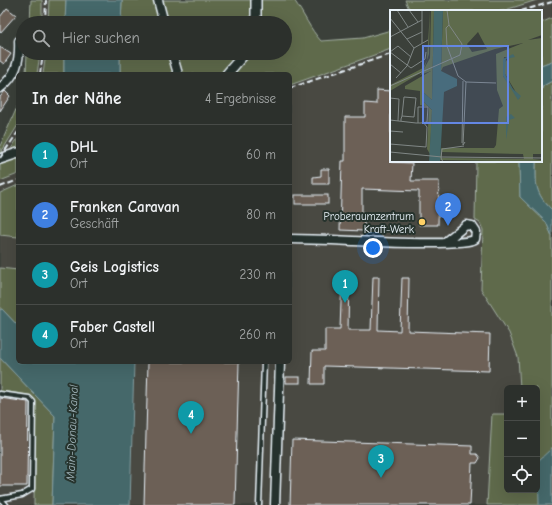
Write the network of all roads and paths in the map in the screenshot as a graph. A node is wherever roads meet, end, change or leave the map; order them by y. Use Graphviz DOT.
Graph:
graph roads {
  1 [pos="158,0"];
  2 [pos="256,0"];
  3 [pos="162,16"];
  4 [pos="256,16"];
  5 [pos="18,60"];
  6 [pos="174,60"];
  7 [pos="239,60"];
  8 [pos="177,72"];
  9 [pos="229,72"];
  10 [pos="0,88"];
  11 [pos="16,154"];
  12 [pos="0,159"];
  13 [pos="292,239"];
  14 [pos="445,242"];
  15 [pos="264,364"];
  16 [pos="280,364"];
  17 [pos="0,394"];
  18 [pos="0,499"];
  19 [pos="6,505"];
  20 [pos="259,505"];
  21 [pos="275,505"];
  1 -- 3 [label="street"];
  2 -- 4 [label="street"];
  5 -- 10 [label="street"];
  6 -- 8 [label="street"];
  7 -- 9 [label="street"];
  11 -- 12 [label="street"];
  13 -- 14 [label="street"];
  15 -- 20 [label="lane"];
  16 -- 21 [label="street"];
  17 -- 18 [label="lane"];
  18 -- 19 [label="lane"];
}
